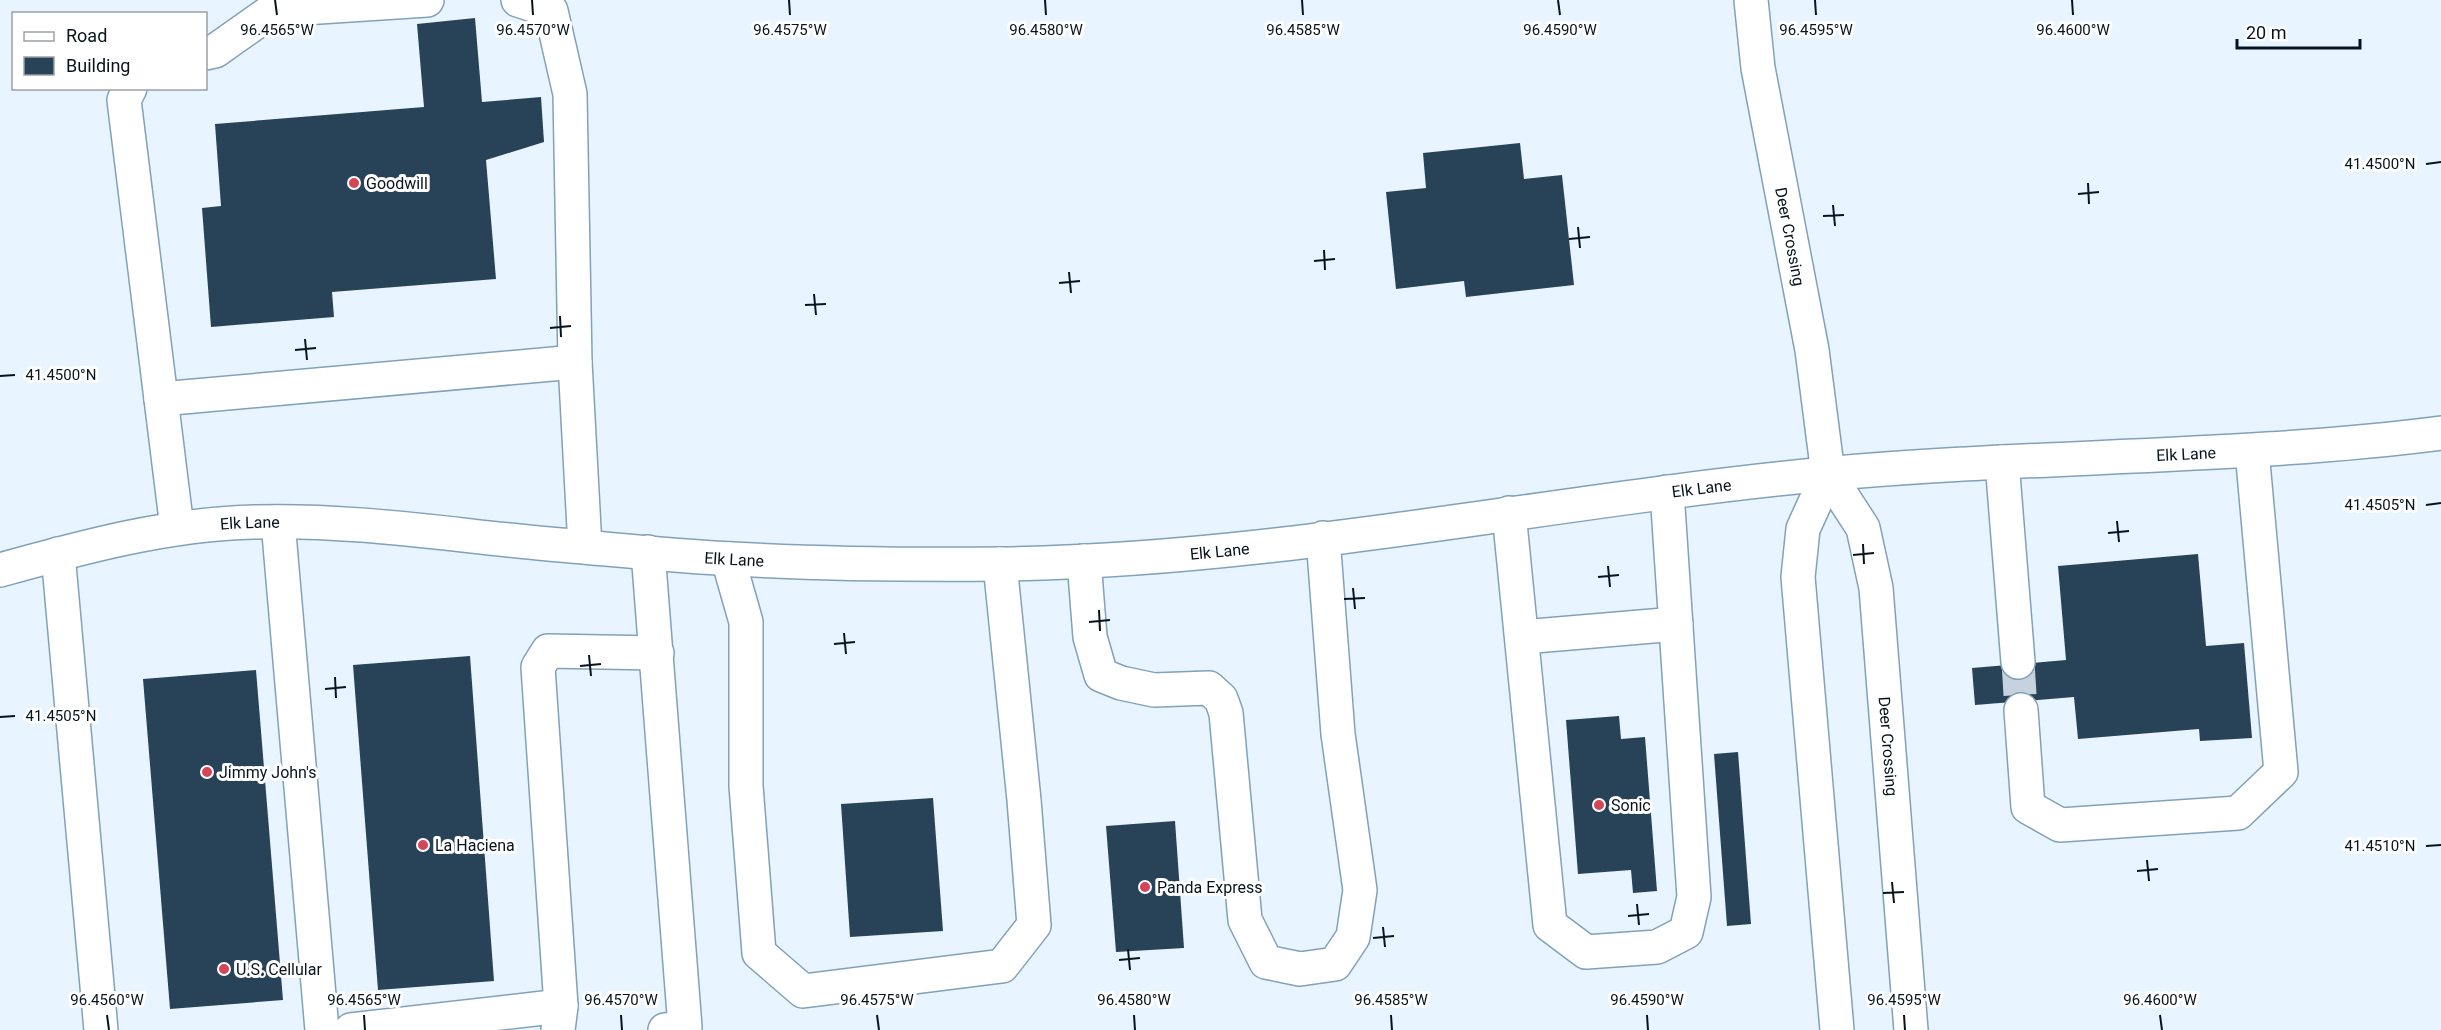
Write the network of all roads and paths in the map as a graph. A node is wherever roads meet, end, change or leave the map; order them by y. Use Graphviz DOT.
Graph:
graph roads {
  1 [pos="427,0"];
  2 [pos="518,0"];
  3 [pos="1751,0"];
  4 [pos="207,53"];
  5 [pos="129,90"];
  6 [pos="575,362"];
  7 [pos="161,399"];
  8 [pos="2441,433"];
  9 [pos="2252,451"];
  10 [pos="2002,462"];
  11 [pos="1828,474"];
  12 [pos="1667,492"];
  13 [pos="1509,513"];
  14 [pos="278,522"];
  15 [pos="177,528"];
  16 [pos="1323,538"];
  17 [pos="585,547"];
  18 [pos="648,552"];
  19 [pos="58,554"];
  20 [pos="728,559"];
  21 [pos="1084,561"];
  22 [pos="1000,564"];
  23 [pos="0,570"];
  24 [pos="1676,624"];
  25 [pos="1522,637"];
  26 [pos="657,653"];
  27 [pos="2018,662"];
  28 [pos="2021,710"];
  29 [pos="559,1018"];
  30 [pos="100,1030"];
  31 [pos="322,1030"];
  32 [pos="351,1030"];
  33 [pos="665,1030"];
  34 [pos="1837,1030"];
  35 [pos="1911,1030"];
  1 -- 4 [label="street"];
  2 -- 6 [label="street"];
  3 -- 11 [label="street, Deer Crossing"];
  5 -- 7 [label="street"];
  6 -- 7 [label="street"];
  6 -- 17 [label="street"];
  7 -- 15 [label="street"];
  8 -- 9 [label="street, Elk Lane"];
  9 -- 10 [label="street, Elk Lane"];
  9 -- 28 [label="street"];
  10 -- 11 [label="street, Elk Lane"];
  10 -- 27 [label="street"];
  11 -- 12 [label="street, Elk Lane"];
  11 -- 34 [label="street"];
  11 -- 35 [label="street, Deer Crossing"];
  12 -- 13 [label="street, Elk Lane"];
  12 -- 24 [label="street"];
  13 -- 16 [label="street, Elk Lane"];
  13 -- 25 [label="street"];
  14 -- 15 [label="street, Elk Lane"];
  14 -- 17 [label="street, Elk Lane"];
  14 -- 31 [label="street"];
  15 -- 19 [label="street, Elk Lane"];
  16 -- 21 [label="street, Elk Lane"];
  16 -- 21 [label="street"];
  17 -- 18 [label="street, Elk Lane"];
  18 -- 20 [label="street, Elk Lane"];
  18 -- 26 [label="street"];
  19 -- 23 [label="street, Elk Lane"];
  19 -- 30 [label="street"];
  20 -- 22 [label="street, Elk Lane"];
  20 -- 22 [label="street"];
  21 -- 22 [label="street, Elk Lane"];
  24 -- 25 [label="street"];
  24 -- 25 [label="street"];
  26 -- 29 [label="street"];
  26 -- 33 [label="street"];
  29 -- 32 [label="street"];
}
